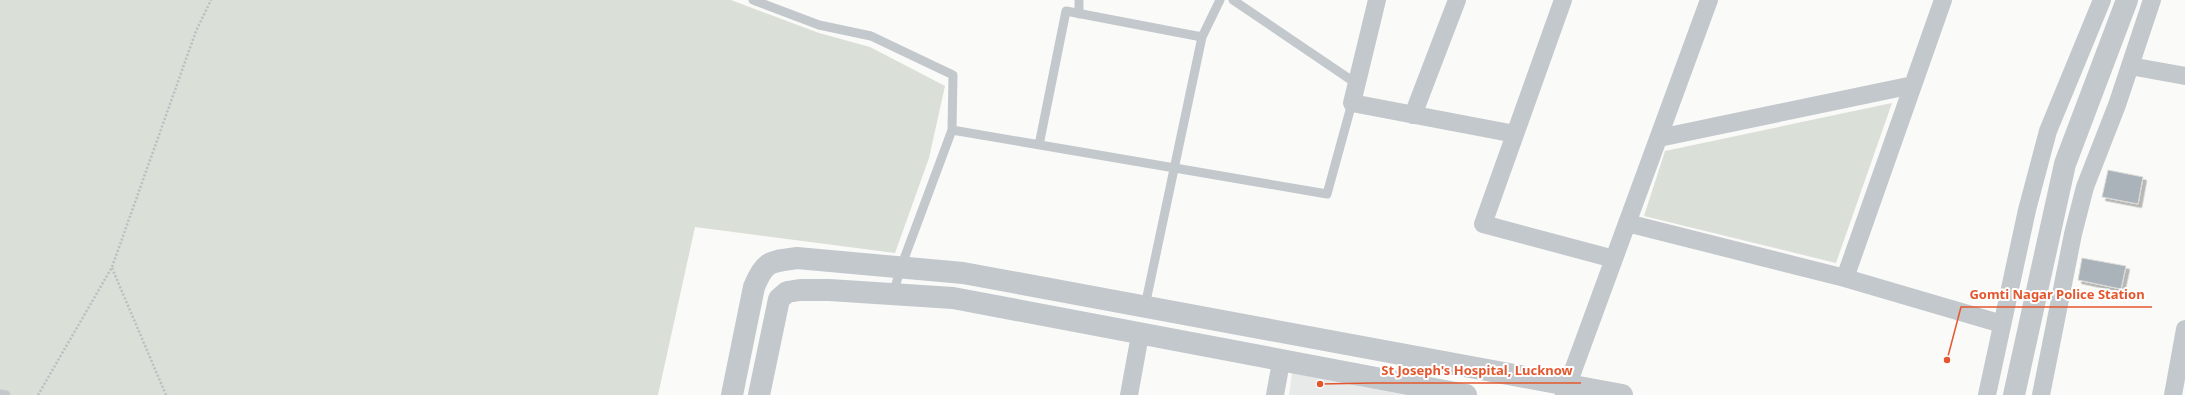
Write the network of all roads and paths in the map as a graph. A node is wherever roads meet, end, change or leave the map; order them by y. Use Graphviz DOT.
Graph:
graph roads {
  1 [pos="211,0"];
  2 [pos="753,0"];
  3 [pos="1079,0"];
  4 [pos="1220,0"];
  5 [pos="1233,0"];
  6 [pos="1378,0"];
  7 [pos="1457,0"];
  8 [pos="1564,0"];
  9 [pos="1709,0"];
  10 [pos="1943,0"];
  11 [pos="2102,0"];
  12 [pos="2127,0"];
  13 [pos="2152,0"];
  14 [pos="1079,14"];
  15 [pos="1202,36"];
  16 [pos="2130,66"];
  17 [pos="2185,76"];
  18 [pos="1357,84"];
  19 [pos="1913,85"];
  20 [pos="1352,103"];
  21 [pos="1413,114"];
  22 [pos="952,130"];
  23 [pos="1515,134"];
  24 [pos="1659,138"];
  25 [pos="1039,145"];
  26 [pos="1174,168"];
  27 [pos="1627,223"];
  28 [pos="1614,260"];
  29 [pos="112,267"];
  30 [pos="901,267"];
  31 [pos="1845,278"];
  32 [pos="893,294"];
  33 [pos="1145,306"];
  34 [pos="2002,324"];
  35 [pos="2185,329"];
  36 [pos="1140,335"];
  37 [pos="1281,362"];
  38 [pos="2181,376"];
  39 [pos="1566,390"];
  40 [pos="0,394"];
  41 [pos="6,395"];
  42 [pos="38,395"];
  43 [pos="166,395"];
  44 [pos="732,395"];
  45 [pos="759,395"];
  46 [pos="1129,395"];
  47 [pos="1275,395"];
  48 [pos="1466,395"];
  49 [pos="1622,395"];
  50 [pos="1987,395"];
  51 [pos="2014,395"];
  52 [pos="2041,395"];
  53 [pos="2173,395"];
  1 -- 29 [label="path"];
  2 -- 22 [label="lane"];
  3 -- 14 [label="lane"];
  4 -- 15 [label="lane"];
  5 -- 18 [label="lane"];
  6 -- 18 [label="street"];
  7 -- 21 [label="street"];
  8 -- 23 [label="street"];
  9 -- 24 [label="street"];
  10 -- 19 [label="street"];
  11 -- 34 [label="street"];
  12 -- 51 [label="street"];
  13 -- 16 [label="street"];
  14 -- 15 [label="lane"];
  14 -- 25 [label="lane"];
  15 -- 26 [label="lane"];
  16 -- 17 [label="street"];
  16 -- 52 [label="street"];
  18 -- 20 [label="street"];
  19 -- 24 [label="street"];
  19 -- 31 [label="street"];
  20 -- 21 [label="street"];
  20 -- 26 [label="lane"];
  21 -- 23 [label="street"];
  22 -- 25 [label="lane"];
  22 -- 30 [label="lane"];
  23 -- 28 [label="street"];
  24 -- 27 [label="street"];
  25 -- 26 [label="lane"];
  26 -- 33 [label="lane"];
  27 -- 28 [label="street"];
  27 -- 31 [label="street"];
  28 -- 39 [label="street"];
  29 -- 42 [label="path"];
  29 -- 43 [label="path"];
  30 -- 32 [label="lane"];
  30 -- 33 [label="street"];
  30 -- 44 [label="street"];
  31 -- 34 [label="street"];
  32 -- 36 [label="street"];
  32 -- 45 [label="street"];
  33 -- 39 [label="street"];
  34 -- 50 [label="street"];
  35 -- 38 [label="street"];
  36 -- 37 [label="street"];
  36 -- 46 [label="street"];
  37 -- 47 [label="street"];
  37 -- 48 [label="street"];
  38 -- 53 [label="street"];
  39 -- 49 [label="street"];
  40 -- 41 [label="lane"];
}
